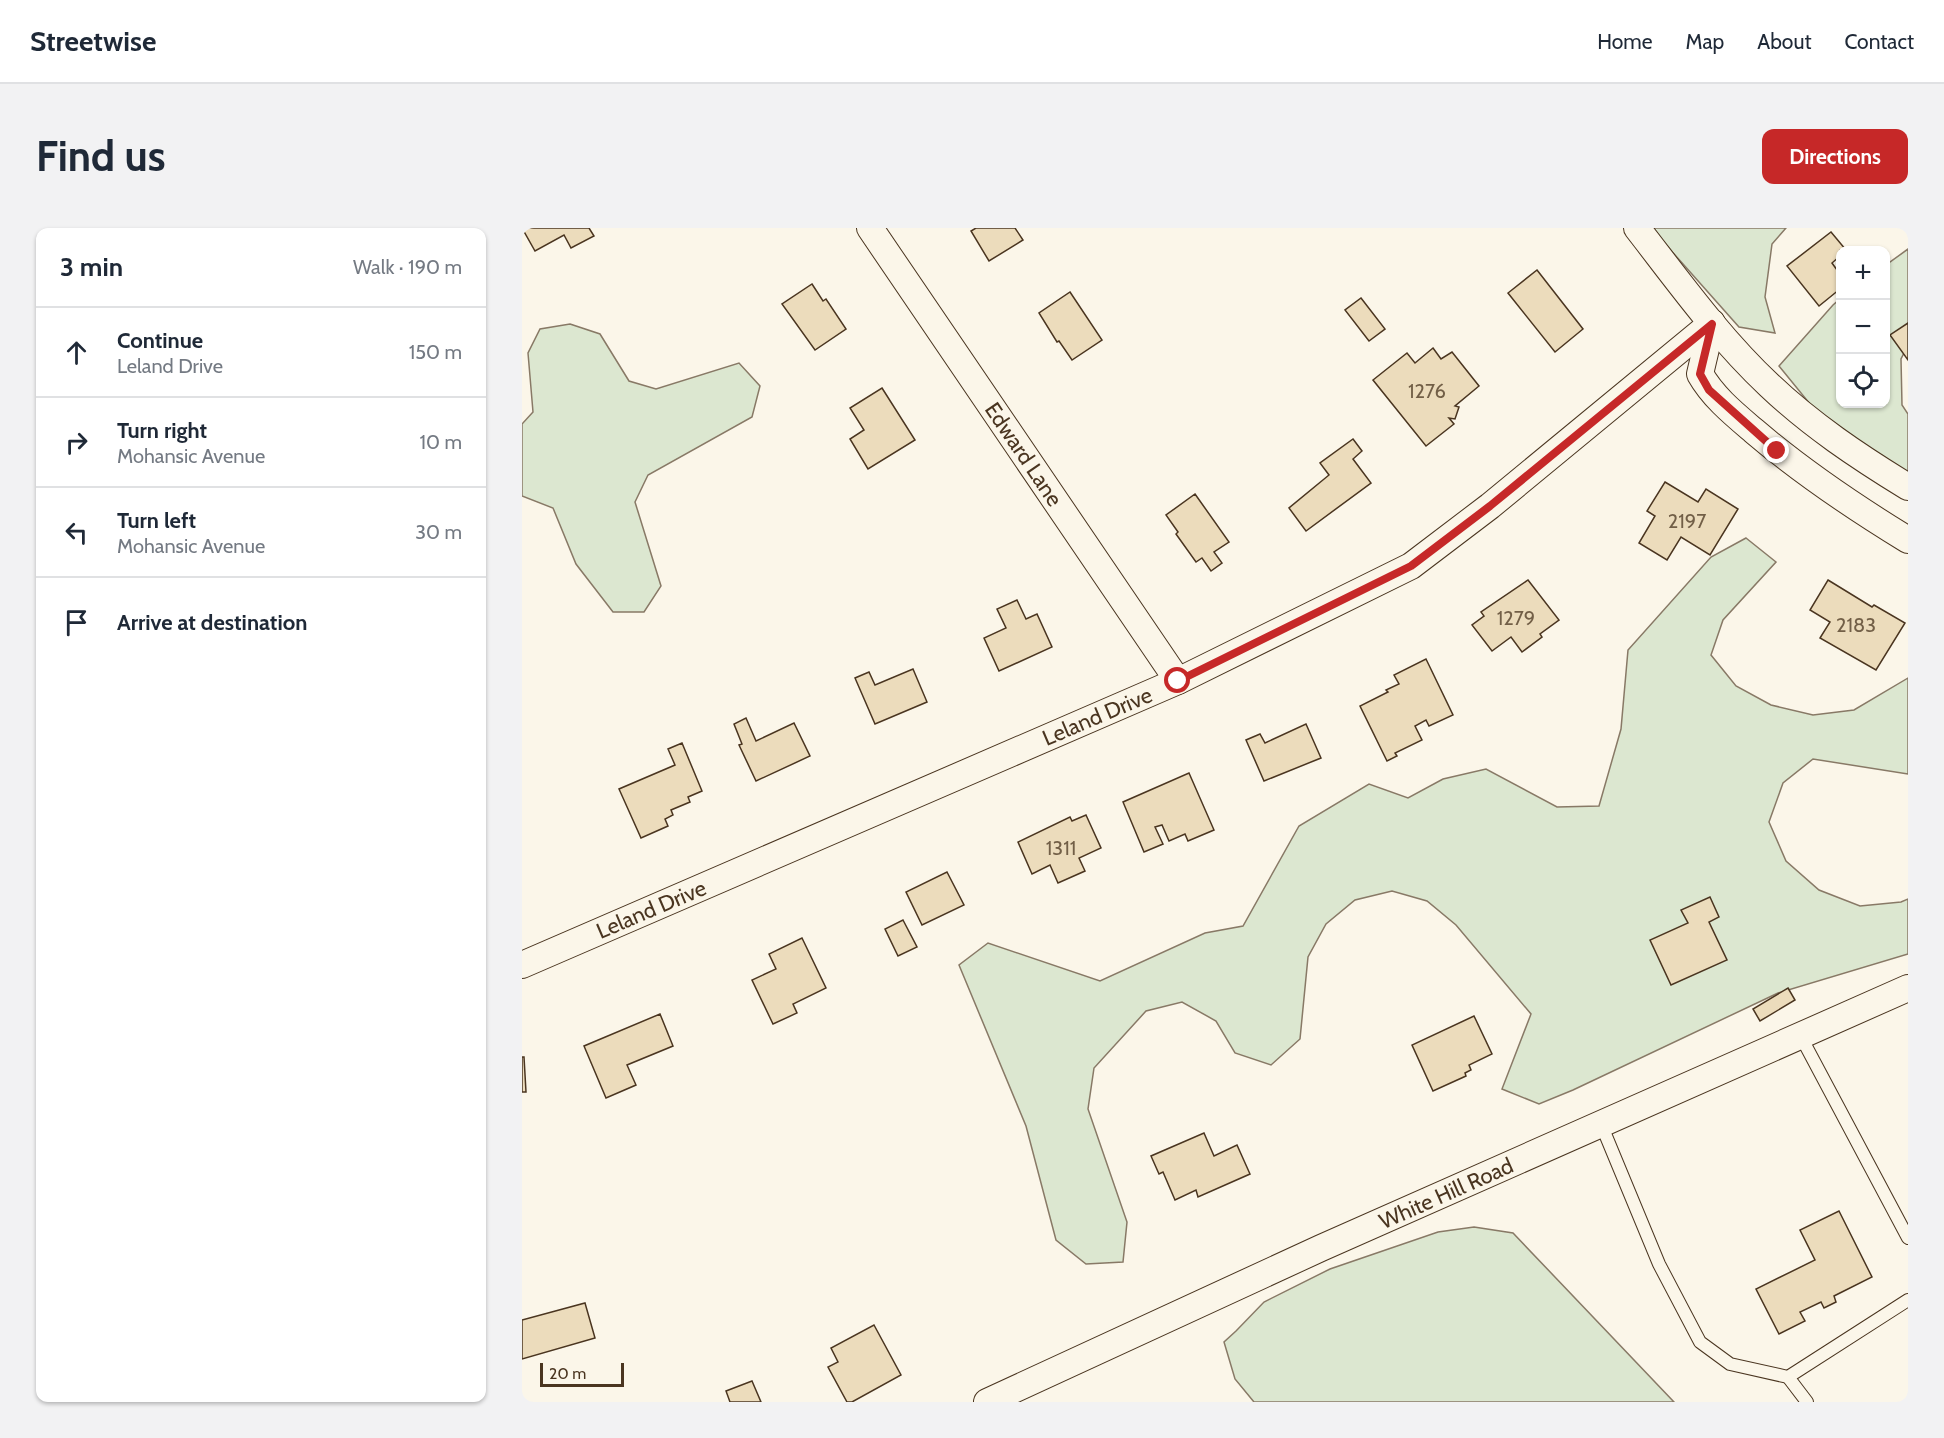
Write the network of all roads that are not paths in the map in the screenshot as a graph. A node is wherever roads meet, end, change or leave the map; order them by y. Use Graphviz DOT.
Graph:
graph roads {
  1 [pos="870,228"];
  2 [pos="1638,228"];
  3 [pos="1712,324"];
  4 [pos="1908,487"];
  5 [pos="1908,540"];
  6 [pos="1178,681"];
  7 [pos="522,965"];
  8 [pos="1908,988"];
  9 [pos="1800,1035"];
  10 [pos="1601,1124"];
  11 [pos="1908,1238"];
  12 [pos="1908,1300"];
  13 [pos="1788,1377"];
  14 [pos="987,1402"];
  15 [pos="1807,1402"];
  1 -- 6 [label="street, Edward Lane"];
  2 -- 3 [label="street"];
  3 -- 4 [label="street"];
  3 -- 5 [label="street"];
  3 -- 6 [label="street, Leland Drive"];
  6 -- 7 [label="street, Leland Drive"];
  8 -- 9 [label="street, White Hill Road"];
  9 -- 10 [label="street, White Hill Road"];
  9 -- 11 [label="lane"];
  10 -- 13 [label="lane"];
  10 -- 14 [label="street, White Hill Road"];
  12 -- 13 [label="lane"];
  13 -- 15 [label="lane"];
}
